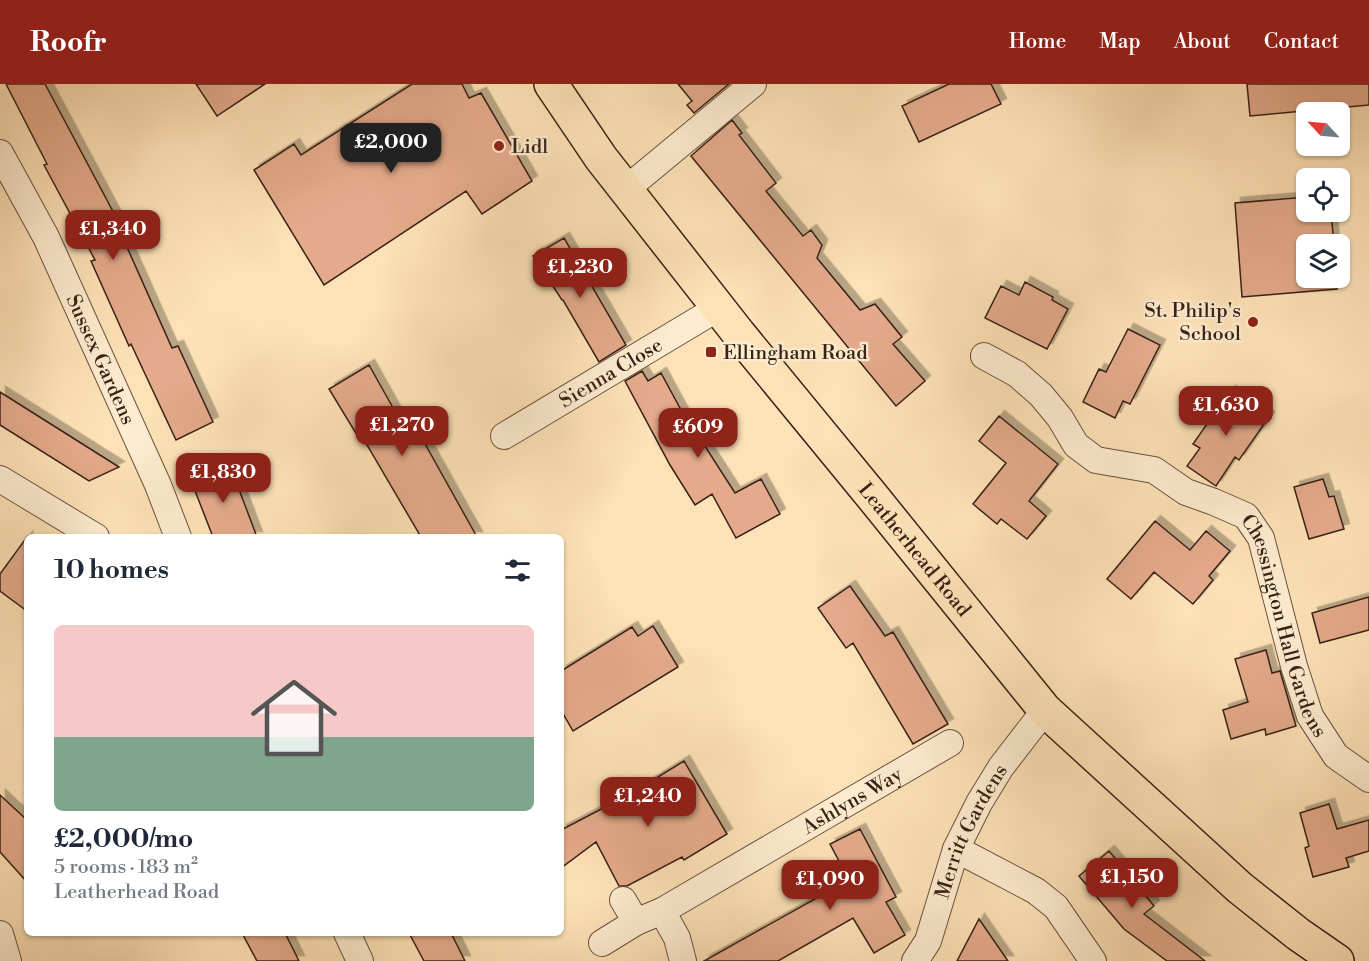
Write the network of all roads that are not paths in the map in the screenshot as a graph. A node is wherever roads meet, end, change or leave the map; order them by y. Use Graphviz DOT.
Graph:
graph roads {
  1 [pos="551,84"];
  2 [pos="753,84"];
  3 [pos="0,153"];
  4 [pos="625,190"];
  5 [pos="718,308"];
  6 [pos="984,356"];
  7 [pos="504,436"];
  8 [pos="0,479"];
  9 [pos="91,534"];
  10 [pos="177,534"];
  11 [pos="1045,710"];
  12 [pos="950,743"];
  13 [pos="1369,779"];
  14 [pos="956,849"];
  15 [pos="623,900"];
  16 [pos="662,911"];
  17 [pos="636,922"];
  18 [pos="0,934"];
  19 [pos="348,936"];
  20 [pos="602,943"];
  21 [pos="8,961"];
  22 [pos="360,961"];
  23 [pos="683,961"];
  24 [pos="915,961"];
  25 [pos="1093,961"];
  26 [pos="1337,961"];
  1 -- 4 [label="highway, Leatherhead Road"];
  2 -- 4 [label="street"];
  3 -- 10 [label="street, Sussex Gardens"];
  4 -- 5 [label="highway, Leatherhead Road"];
  5 -- 7 [label="street, Sienna Close"];
  5 -- 11 [label="highway, Leatherhead Road"];
  6 -- 13 [label="street, Chessington Hall Gardens"];
  8 -- 9 [label="street"];
  11 -- 14 [label="street, Merritt Gardens"];
  11 -- 26 [label="highway, Leatherhead Road"];
  12 -- 16 [label="street, Ashlyns Way"];
  14 -- 24 [label="street, Merritt Gardens"];
  14 -- 25 [label="street"];
  15 -- 17 [label="street"];
  16 -- 17 [label="street, Ashlyns Way"];
  16 -- 23 [label="street"];
  17 -- 20 [label="street, Ashlyns Way"];
  18 -- 21 [label="street"];
  19 -- 22 [label="street"];
}
